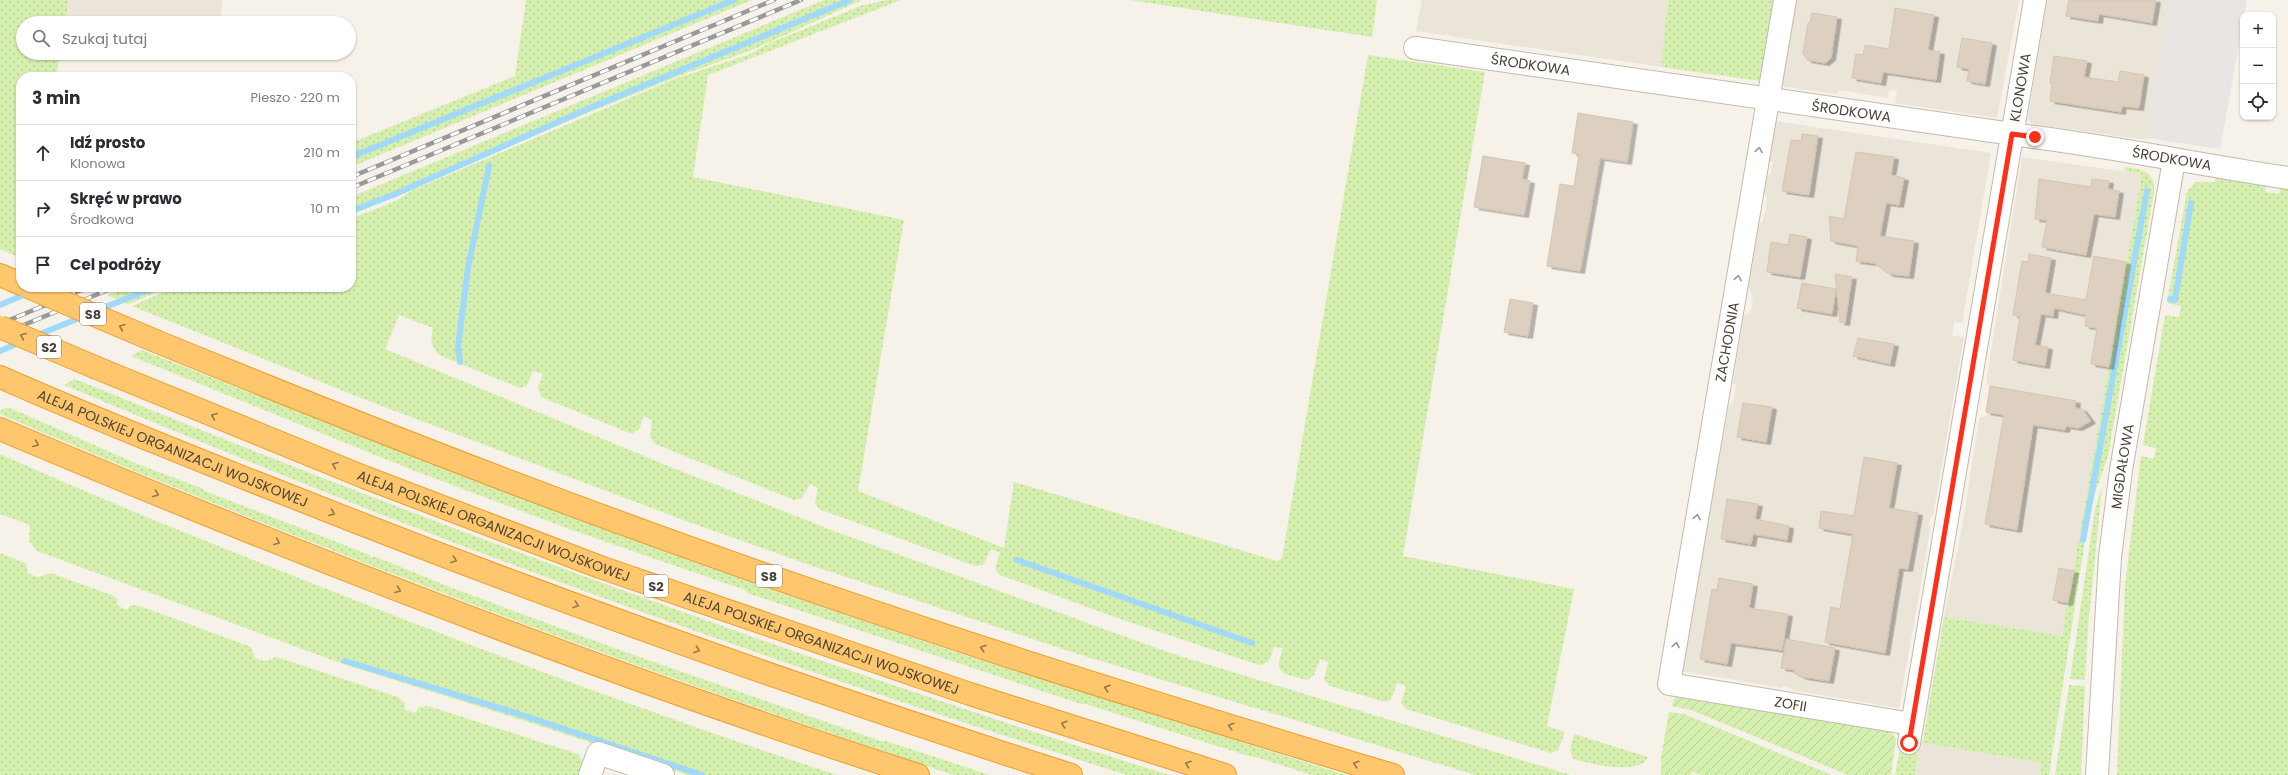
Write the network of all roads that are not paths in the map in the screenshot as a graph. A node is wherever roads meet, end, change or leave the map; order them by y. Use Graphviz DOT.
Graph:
graph roads {
  1 [pos="1785,0"];
  2 [pos="2035,0"];
  3 [pos="1415,48"];
  4 [pos="1768,98"];
  5 [pos="2012,134"];
  6 [pos="2174,160"];
  7 [pos="2288,178"];
  8 [pos="0,275"];
  9 [pos="16,282"];
  10 [pos="40,292"];
  11 [pos="0,327"];
  12 [pos="0,377"];
  13 [pos="0,429"];
  14 [pos="1669,684"];
  15 [pos="1911,734"];
  16 [pos="590,775"];
  17 [pos="663,775"];
  18 [pos="918,775"];
  19 [pos="1070,775"];
  20 [pos="1225,775"];
  21 [pos="1393,775"];
  22 [pos="2097,775"];
  1 -- 4 [label="street, ZACHODNIA"];
  2 -- 5 [label="street, KLONOWA"];
  3 -- 4 [label="street, ŚRODKOWA"];
  4 -- 5 [label="street, ŚRODKOWA"];
  14 -- 4 [label="street, ZACHODNIA, one-way"];
  5 -- 6 [label="street, ŚRODKOWA"];
  5 -- 15 [label="street, KLONOWA"];
  6 -- 7 [label="street, ŚRODKOWA"];
  6 -- 22 [label="street, MIGDAŁOWA"];
  8 -- 9 [label="highway"];
  21 -- 10 [label="highway, S8, one-way, bridge"];
  20 -- 11 [label="highway, ALEJA POLSKIEJ ORGANIZACJI WOJSKOWEJ / S2, one-way, bridge"];
  12 -- 19 [label="highway, ALEJA POLSKIEJ ORGANIZACJI WOJSKOWEJ, one-way"];
  13 -- 18 [label="highway, one-way"];
  14 -- 15 [label="street, ZOFII"];
  16 -- 17 [label="street"];
}
